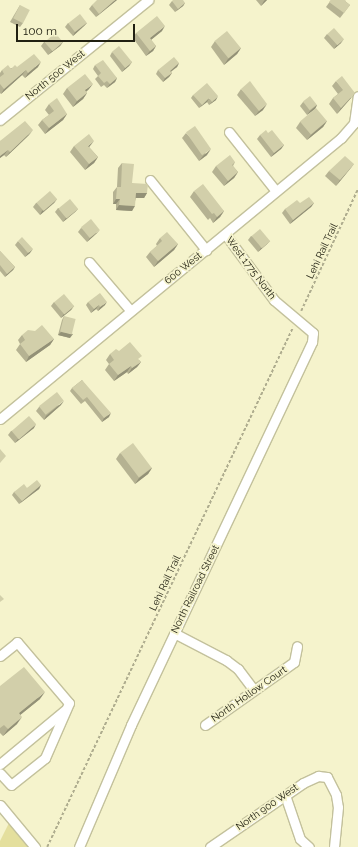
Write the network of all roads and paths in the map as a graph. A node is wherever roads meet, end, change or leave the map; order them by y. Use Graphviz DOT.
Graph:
graph roads {
  1 [pos="148,0"];
  2 [pos="358,96"];
  3 [pos="357,112"];
  4 [pos="0,120"];
  5 [pos="228,132"];
  6 [pos="150,180"];
  7 [pos="358,189"];
  8 [pos="276,191"];
  9 [pos="225,234"];
  10 [pos="206,250"];
  11 [pos="89,262"];
  12 [pos="130,310"];
  13 [pos="298,318"];
  14 [pos="295,324"];
  15 [pos="313,333"];
  16 [pos="0,418"];
  17 [pos="174,633"];
  18 [pos="297,646"];
  19 [pos="0,656"];
  20 [pos="254,690"];
  21 [pos="68,707"];
  22 [pos="205,725"];
  23 [pos="0,764"];
  24 [pos="0,773"];
  25 [pos="285,795"];
  26 [pos="0,805"];
  27 [pos="35,847"];
  28 [pos="47,847"];
  29 [pos="80,847"];
  30 [pos="210,847"];
  31 [pos="309,847"];
  32 [pos="334,847"];
  1 -- 4 [label="street, North 500 West"];
  2 -- 3 [label="street"];
  3 -- 8 [label="street, 600 West"];
  5 -- 8 [label="street"];
  6 -- 10 [label="street"];
  7 -- 13 [label="path, Lehi Rail Trail"];
  8 -- 9 [label="street, 600 West"];
  9 -- 10 [label="street, 600 West"];
  9 -- 15 [label="street, West 1775 North"];
  10 -- 12 [label="street, 600 West"];
  11 -- 12 [label="street"];
  12 -- 16 [label="street, 600 West"];
  14 -- 28 [label="path, Lehi Rail Trail"];
  15 -- 17 [label="street, North Railroad Street"];
  17 -- 20 [label="street"];
  17 -- 29 [label="street, North Railroad Street"];
  18 -- 20 [label="street, North Hollow Court"];
  19 -- 21 [label="street"];
  20 -- 22 [label="street, North Hollow Court"];
  21 -- 23 [label="street"];
  21 -- 24 [label="street"];
  25 -- 30 [label="street, North 900 West"];
  25 -- 31 [label="street"];
  25 -- 32 [label="street, North 900 West"];
  26 -- 27 [label="street"];
}
